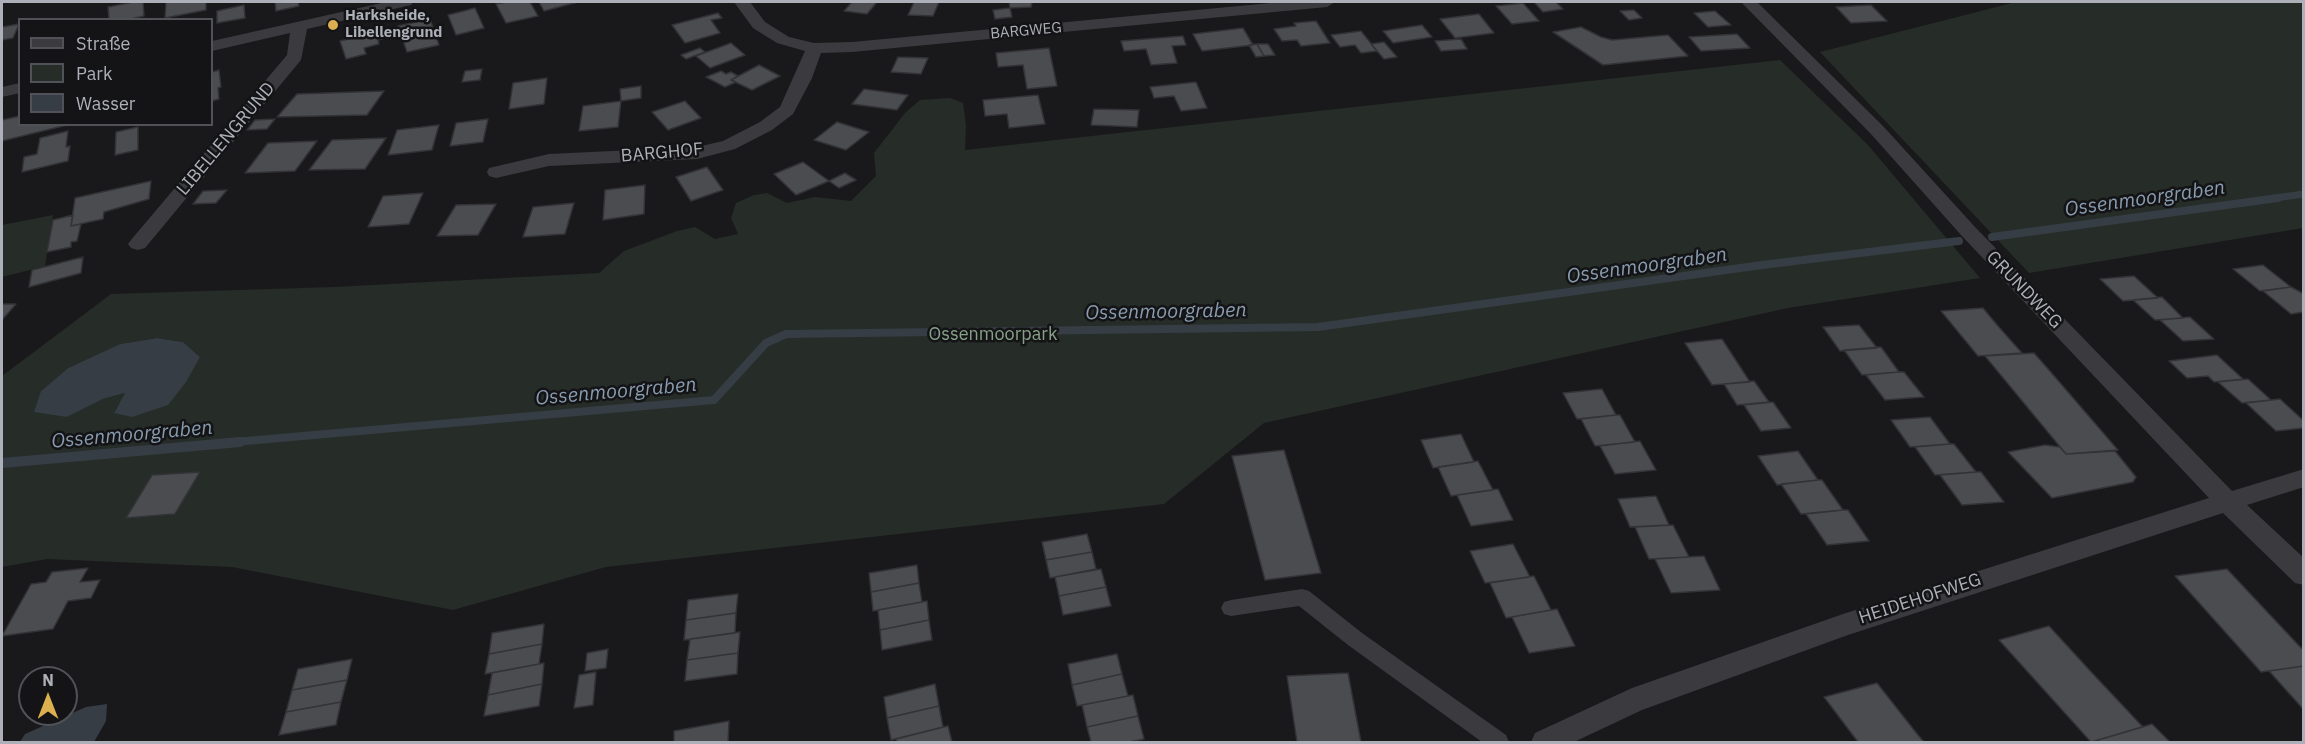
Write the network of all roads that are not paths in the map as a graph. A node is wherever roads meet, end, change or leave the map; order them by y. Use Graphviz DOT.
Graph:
graph roads {
  1 [pos="405,2"];
  2 [pos="742,2"];
  3 [pos="1327,2"];
  4 [pos="1749,2"];
  5 [pos="299,27"];
  6 [pos="213,46"];
  7 [pos="814,48"];
  8 [pos="18,88"];
  9 [pos="2,92"];
  10 [pos="496,172"];
  11 [pos="138,244"];
  12 [pos="2304,478"];
  13 [pos="2227,501"];
  14 [pos="2304,575"];
  15 [pos="1231,608"];
  16 [pos="1498,742"];
  17 [pos="1545,742"];
  1 -- 5 [label="street"];
  2 -- 7 [label="street, BARGWEG"];
  3 -- 7 [label="street, BARGWEG"];
  4 -- 13 [label="street, GRUNDWEG"];
  5 -- 6 [label="street"];
  5 -- 11 [label="street, LIBELLENGRUND"];
  7 -- 10 [label="street, BARGHOF"];
  8 -- 9 [label="street"];
  12 -- 13 [label="street, HEIDEHOFWEG"];
  13 -- 14 [label="street, GRUNDWEG"];
  13 -- 17 [label="street, HEIDEHOFWEG"];
  15 -- 16 [label="street"];
}
